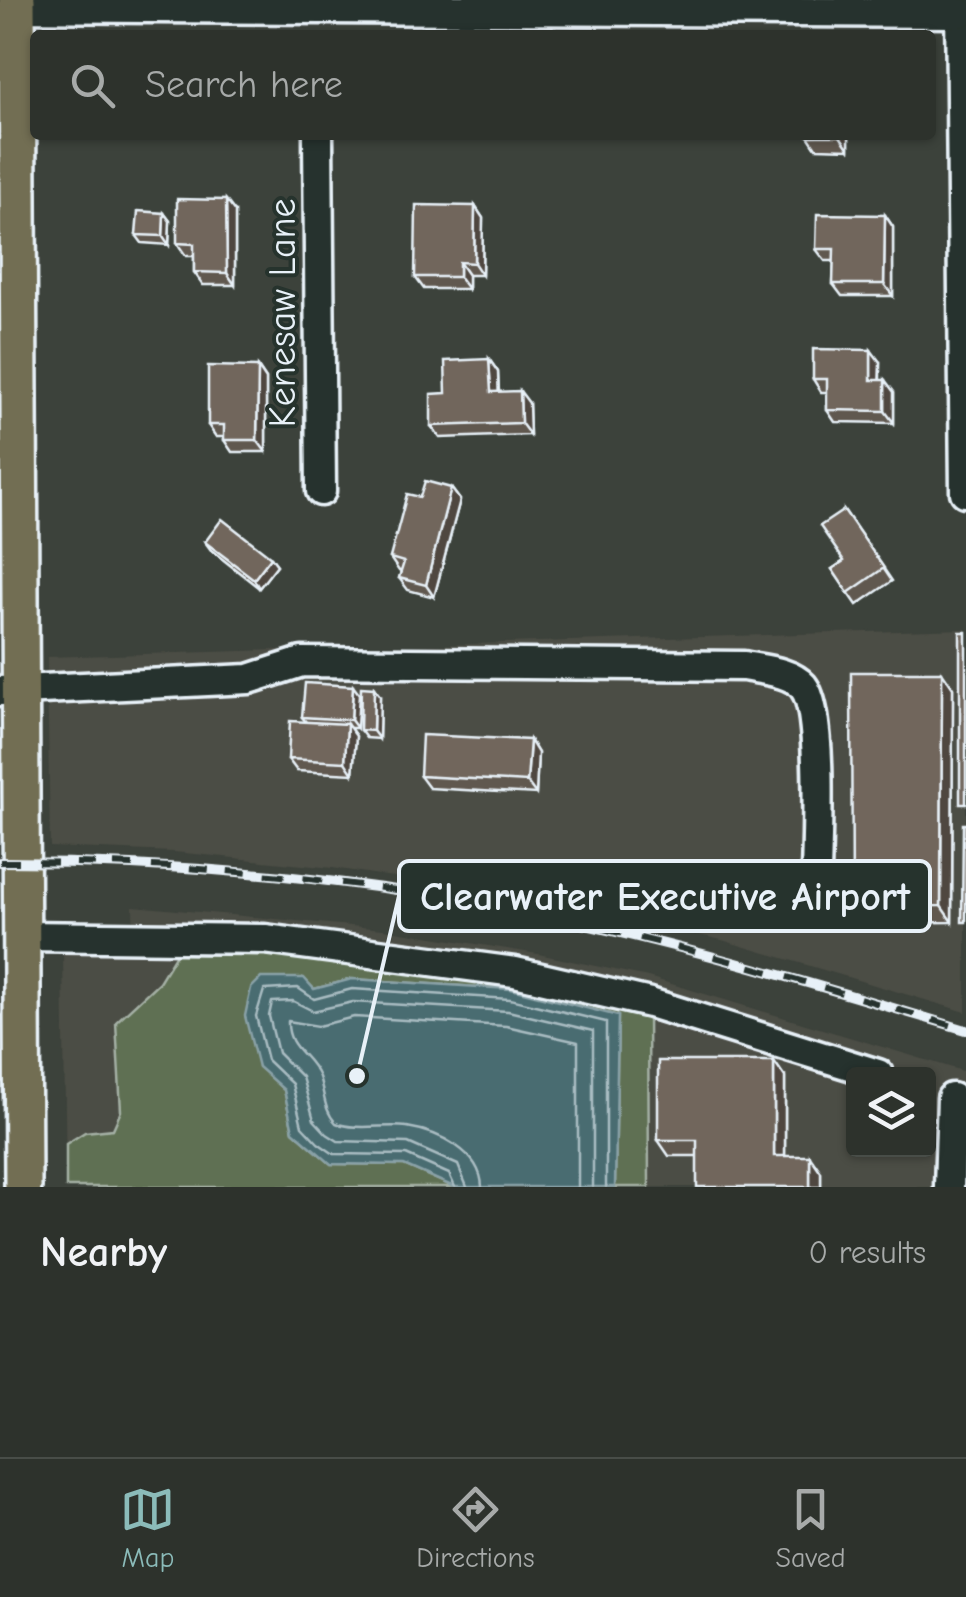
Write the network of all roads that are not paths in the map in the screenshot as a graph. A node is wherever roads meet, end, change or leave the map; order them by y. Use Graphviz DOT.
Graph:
graph roads {
  1 [pos="11,5"];
  2 [pos="960,6"];
  3 [pos="318,23"];
  4 [pos="318,140"];
  5 [pos="321,491"];
  6 [pos="966,492"];
  7 [pos="11,691"];
  8 [pos="815,911"];
  9 [pos="22,936"];
  10 [pos="856,1067"];
  11 [pos="949,1096"];
  12 [pos="24,1187"];
  13 [pos="950,1187"];
  1 -- 3 [label="street"];
  1 -- 7 [label="main road"];
  2 -- 3 [label="street"];
  2 -- 6 [label="street"];
  4 -- 5 [label="street, Kenesaw Lane"];
  7 -- 8 [label="street"];
  7 -- 9 [label="main road"];
  9 -- 10 [label="street"];
  9 -- 12 [label="main road"];
  11 -- 13 [label="street"];
}
